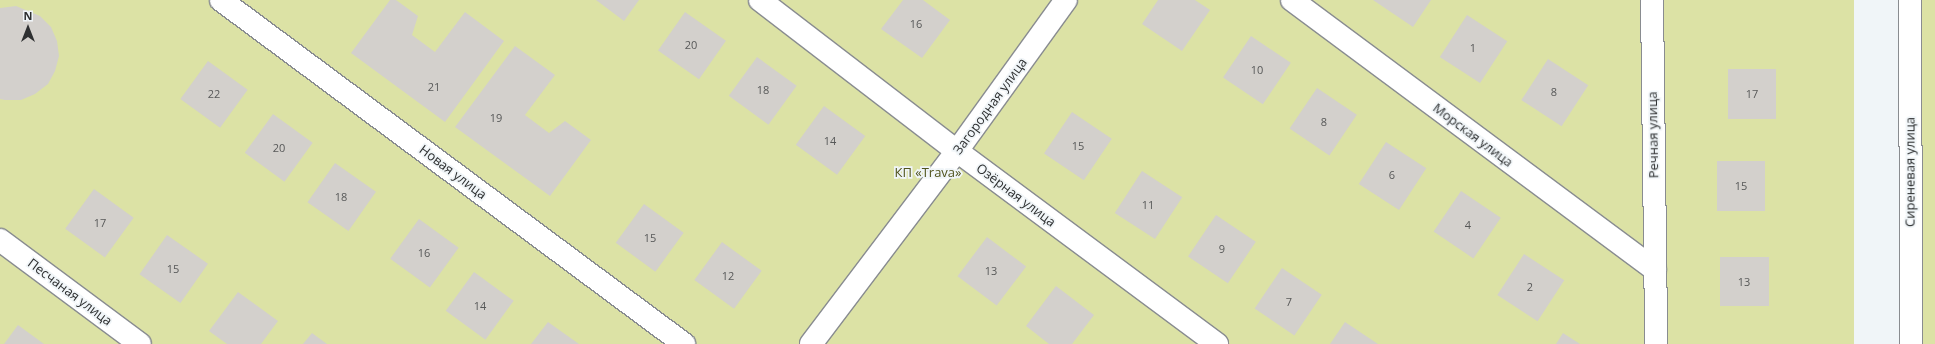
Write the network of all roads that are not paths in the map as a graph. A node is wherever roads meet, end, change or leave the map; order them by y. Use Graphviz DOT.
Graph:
graph roads {
  1 [pos="221,0"];
  2 [pos="760,0"];
  3 [pos="1066,0"];
  4 [pos="1292,0"];
  5 [pos="1652,0"];
  6 [pos="1910,0"];
  7 [pos="957,151"];
  8 [pos="0,240"];
  9 [pos="1655,270"];
  10 [pos="140,344"];
  11 [pos="684,344"];
  12 [pos="811,344"];
  13 [pos="1217,344"];
  14 [pos="1656,344"];
  15 [pos="1911,344"];
  1 -- 11 [label="street, Новая улица"];
  2 -- 7 [label="street, Озёрная улица"];
  3 -- 7 [label="street, Загородная улица"];
  4 -- 9 [label="street, Морская улица"];
  5 -- 9 [label="street, Речная улица"];
  6 -- 15 [label="street, Сиреневая улица"];
  7 -- 12 [label="street, Загородная улица"];
  7 -- 13 [label="street, Озёрная улица"];
  8 -- 10 [label="street, Песчаная улица"];
  9 -- 14 [label="street, Речная улица"];
}
